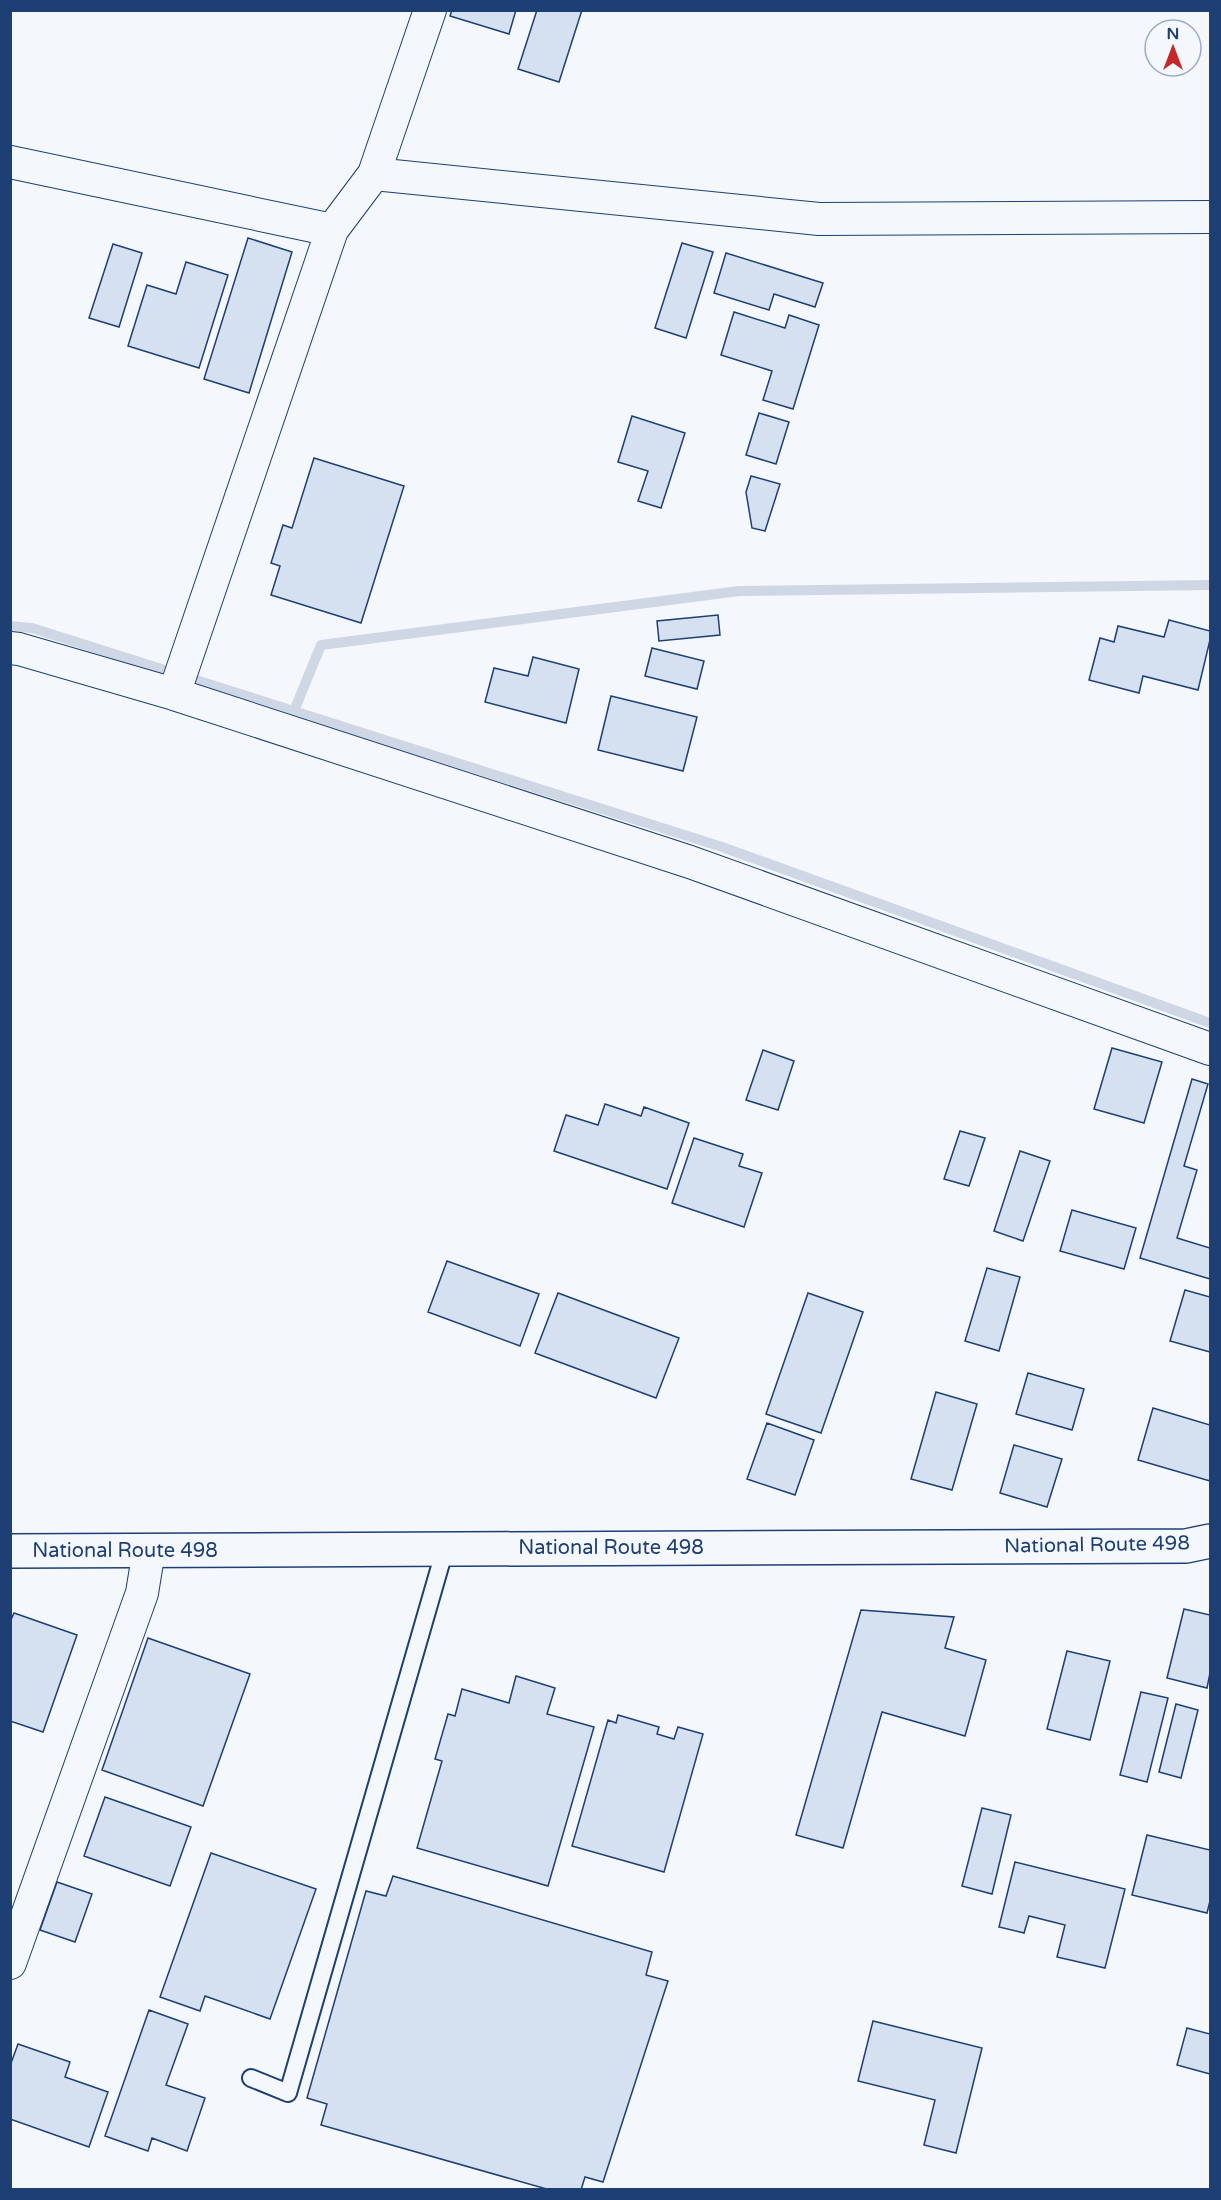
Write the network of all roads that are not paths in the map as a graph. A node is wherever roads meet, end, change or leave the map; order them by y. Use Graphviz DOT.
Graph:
graph roads {
  1 [pos="429,10"];
  2 [pos="10,162"];
  3 [pos="374,174"];
  4 [pos="1210,217"];
  5 [pos="332,230"];
  6 [pos="10,648"];
  7 [pos="174,694"];
  8 [pos="1210,1049"];
  9 [pos="1210,1541"];
  10 [pos="445,1549"];
  11 [pos="148,1550"];
  12 [pos="10,1551"];
  13 [pos="10,1963"];
  14 [pos="250,2078"];
  1 -- 3 [label="street"];
  2 -- 5 [label="street"];
  3 -- 4 [label="street"];
  3 -- 5 [label="street"];
  5 -- 7 [label="street"];
  6 -- 7 [label="street"];
  7 -- 8 [label="street"];
  9 -- 10 [label="highway, National Route 498"];
  10 -- 11 [label="highway, National Route 498"];
  10 -- 14 [label="lane"];
  11 -- 12 [label="highway, National Route 498"];
  11 -- 13 [label="street"];
}
